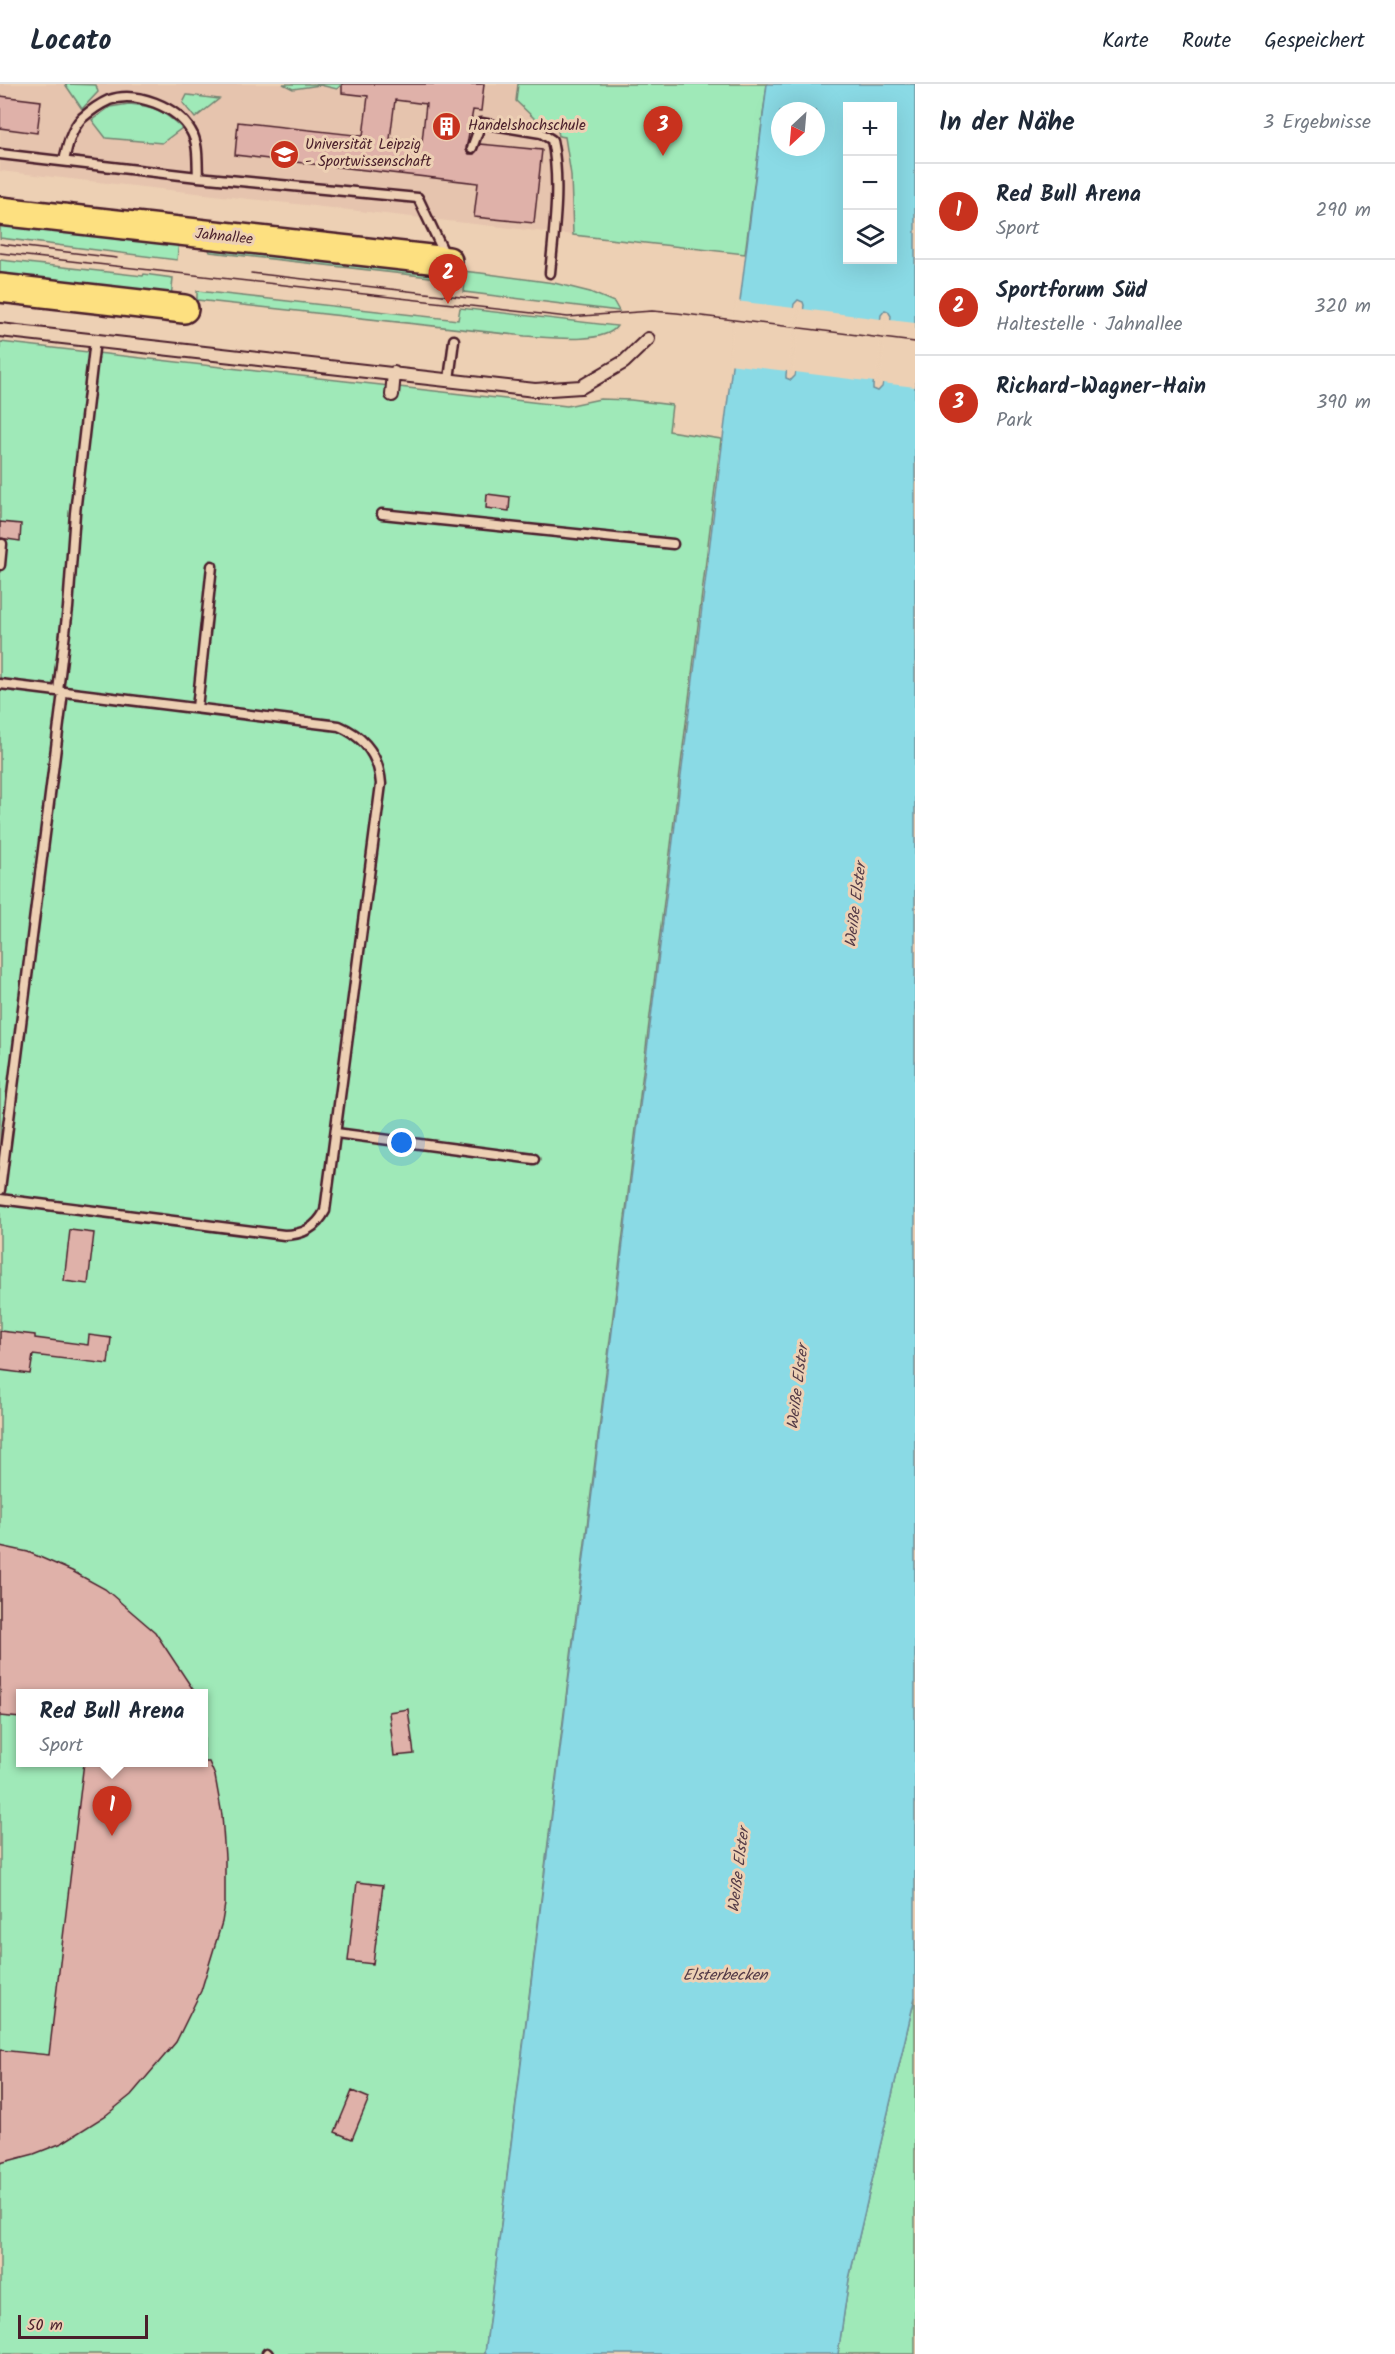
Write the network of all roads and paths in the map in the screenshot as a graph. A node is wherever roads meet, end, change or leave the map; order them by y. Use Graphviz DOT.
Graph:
graph roads {
  1 [pos="472,148"];
  2 [pos="0,154"];
  3 [pos="64,161"];
  4 [pos="198,177"];
  5 [pos="0,211"];
  6 [pos="448,261"];
  7 [pos="550,273"];
  8 [pos="0,288"];
  9 [pos="184,309"];
  10 [pos="0,330"];
  11 [pos="648,339"];
  12 [pos="95,340"];
  13 [pos="454,340"];
  14 [pos="394,373"];
  15 [pos="449,380"];
  16 [pos="392,395"];
  17 [pos="382,514"];
  18 [pos="2,544"];
  19 [pos="674,544"];
  20 [pos="0,565"];
  21 [pos="212,566"];
  22 [pos="0,684"];
  23 [pos="60,691"];
  24 [pos="197,708"];
  25 [pos="336,1133"];
  26 [pos="534,1159"];
  27 [pos="0,1190"];
  28 [pos="0,1199"];
  1 -- 7 [label="lane"];
  2 -- 3 [label="lane"];
  3 -- 4 [label="lane"];
  3 -- 4 [label="lane"];
  4 -- 6 [label="lane"];
  5 -- 6 [label="main road, Jahnallee"];
  8 -- 9 [label="main road"];
  10 -- 12 [label="street"];
  11 -- 15 [label="street"];
  12 -- 14 [label="street"];
  12 -- 23 [label="lane"];
  13 -- 15 [label="lane"];
  14 -- 15 [label="street"];
  14 -- 16 [label="street"];
  17 -- 19 [label="lane"];
  18 -- 20 [label="lane"];
  21 -- 24 [label="lane"];
  22 -- 23 [label="lane"];
  23 -- 24 [label="lane"];
  23 -- 27 [label="lane"];
  24 -- 25 [label="lane"];
  25 -- 26 [label="lane"];
  25 -- 28 [label="lane"];
}
